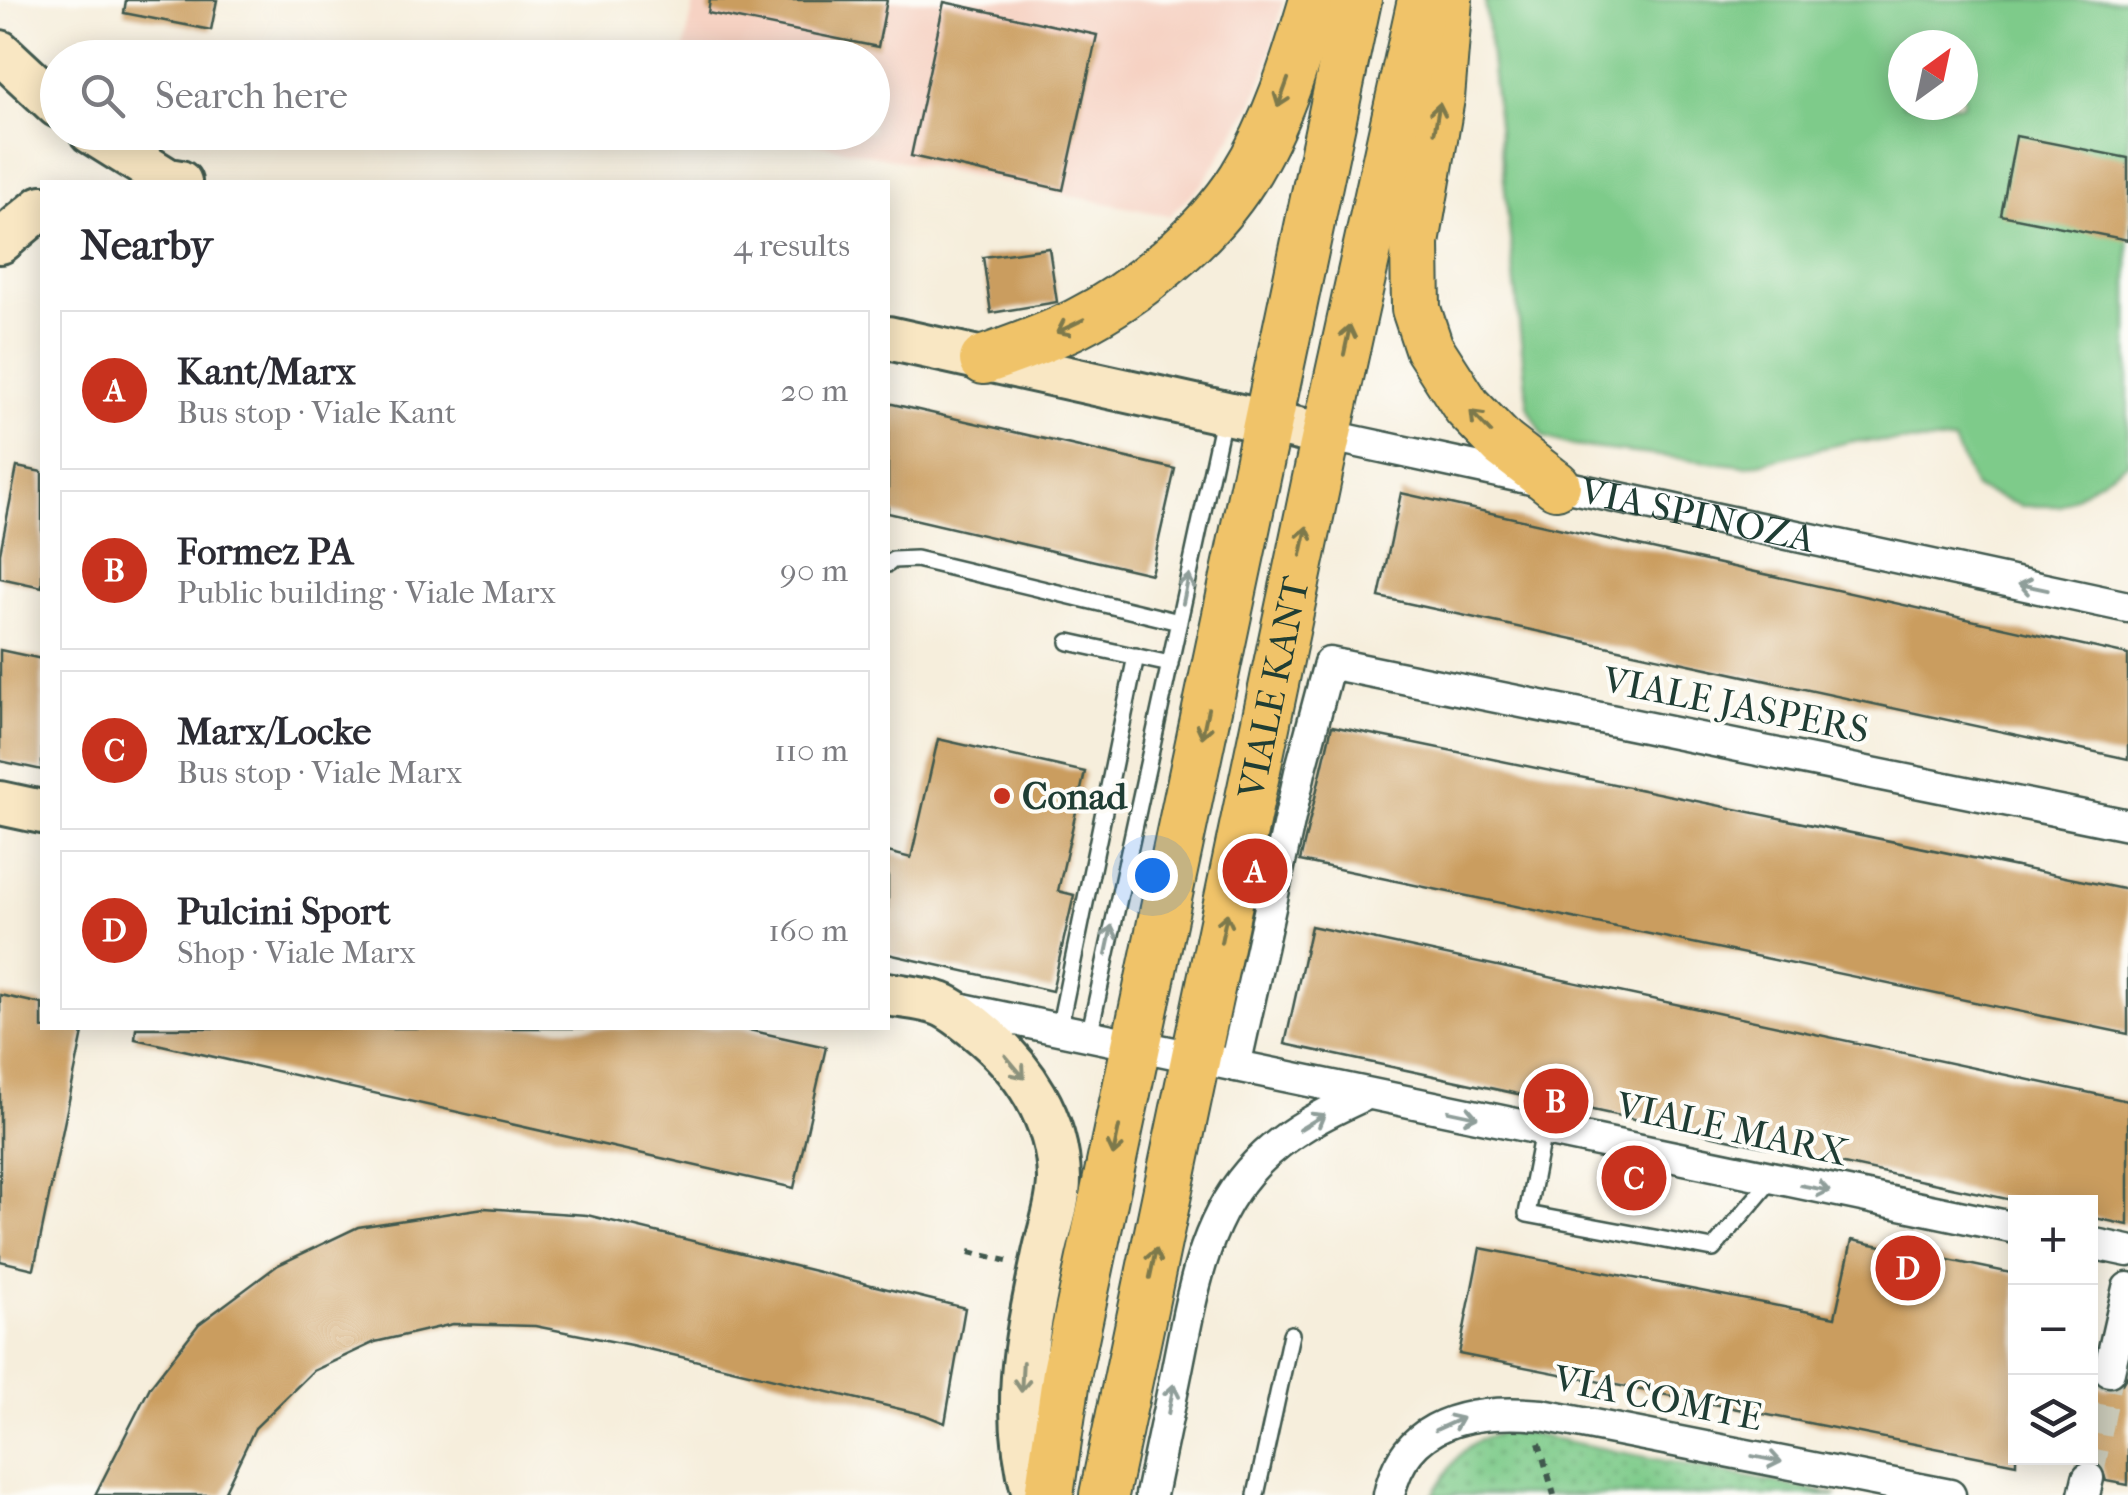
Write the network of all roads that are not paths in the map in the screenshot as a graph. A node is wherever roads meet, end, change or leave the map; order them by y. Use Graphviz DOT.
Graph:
graph roads {
  1 [pos="1314,0"];
  2 [pos="1357,0"];
  3 [pos="1422,0"];
  4 [pos="1448,0"];
  5 [pos="0,52"];
  6 [pos="40,89"];
  7 [pos="121,150"];
  8 [pos="172,180"];
  9 [pos="40,209"];
  10 [pos="0,242"];
  11 [pos="890,338"];
  12 [pos="984,360"];
  13 [pos="1246,418"];
  14 [pos="1326,436"];
  15 [pos="1556,484"];
  16 [pos="890,562"];
  17 [pos="2128,607"];
  18 [pos="1179,622"];
  19 [pos="1069,642"];
  20 [pos="1136,656"];
  21 [pos="1170,664"];
  22 [pos="0,802"];
  23 [pos="40,812"];
  24 [pos="2128,824"];
  25 [pos="890,994"];
  26 [pos="941,1004"];
  27 [pos="1074,1032"];
  28 [pos="1137,1046"];
  29 [pos="1216,1062"];
  30 [pos="1368,1094"];
  31 [pos="1542,1131"];
  32 [pos="1772,1179"];
  33 [pos="2008,1226"];
  34 [pos="2098,1244"];
  35 [pos="2128,1250"];
  36 [pos="2128,1288"];
  37 [pos="1291,1334"];
  38 [pos="2109,1371"];
  39 [pos="1034,1495"];
  40 [pos="1048,1495"];
  41 [pos="1104,1495"];
  42 [pos="1151,1495"];
  43 [pos="1257,1495"];
  44 [pos="1389,1495"];
  45 [pos="1950,1495"];
  1 -- 12 [label="main road, one-way"];
  2 -- 13 [label="main road, VIALE KANT"];
  14 -- 3 [label="main road, VIALE KANT, one-way"];
  15 -- 4 [label="main road, one-way"];
  5 -- 6 [label="street"];
  7 -- 8 [label="street"];
  9 -- 10 [label="street"];
  11 -- 12 [label="street, VIA SPINOZA"];
  12 -- 13 [label="street, VIA SPINOZA"];
  13 -- 14 [label="street, VIA SPINOZA"];
  18 -- 13 [label="lane, one-way"];
  13 -- 28 [label="main road, VIALE KANT, one-way"];
  14 -- 15 [label="street, VIA SPINOZA"];
  29 -- 14 [label="main road, VIALE KANT, one-way"];
  17 -- 15 [label="street, VIA SPINOZA, one-way"];
  16 -- 18 [label="lane"];
  18 -- 21 [label="lane"];
  19 -- 20 [label="lane"];
  20 -- 21 [label="lane"];
  20 -- 27 [label="lane"];
  27 -- 21 [label="lane, one-way"];
  22 -- 23 [label="street"];
  24 -- 29 [label="street, VIALE JASPERS"];
  25 -- 26 [label="street"];
  26 -- 27 [label="street, VIALE MARX"];
  26 -- 39 [label="street, one-way"];
  27 -- 28 [label="street, VIALE MARX"];
  28 -- 29 [label="street, VIALE MARX"];
  28 -- 40 [label="main road, VIALE KANT, one-way"];
  29 -- 30 [label="street, VIALE MARX"];
  41 -- 29 [label="main road, VIALE KANT, one-way"];
  30 -- 31 [label="street, VIALE MARX, one-way"];
  42 -- 30 [label="street, one-way"];
  31 -- 32 [label="street, VIALE MARX"];
  31 -- 32 [label="lane"];
  32 -- 33 [label="street, VIALE MARX, one-way"];
  34 -- 35 [label="street"];
  36 -- 38 [label="street"];
  37 -- 43 [label="lane"];
  44 -- 45 [label="street, VIA COMTE, one-way"];
}
